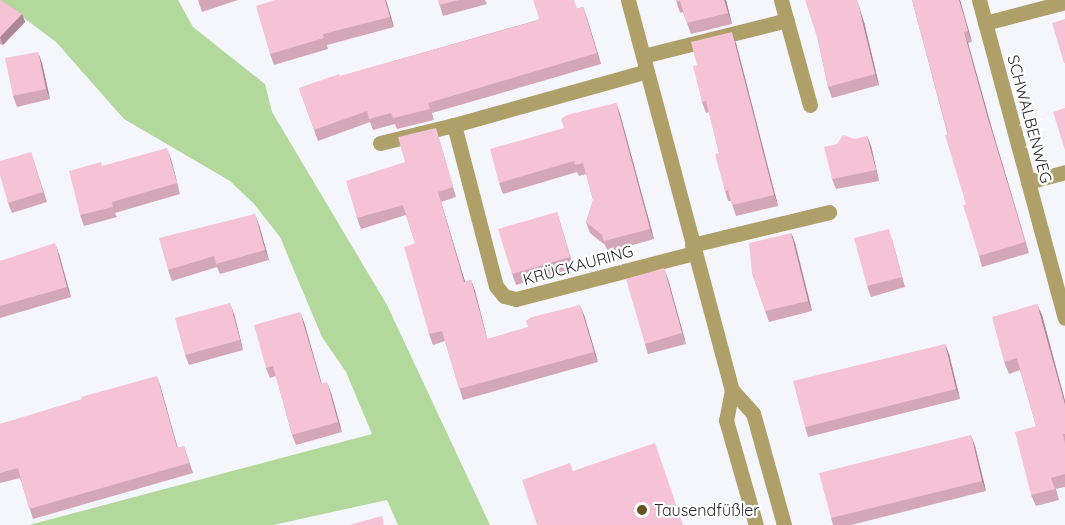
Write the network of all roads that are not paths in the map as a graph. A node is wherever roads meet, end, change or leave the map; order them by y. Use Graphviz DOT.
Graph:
graph roads {
  1 [pos="628,0"];
  2 [pos="781,0"];
  3 [pos="979,0"];
  4 [pos="1065,2"];
  5 [pos="787,20"];
  6 [pos="985,23"];
  7 [pos="645,64"];
  8 [pos="810,105"];
  9 [pos="454,125"];
  10 [pos="380,143"];
  11 [pos="1065,172"];
  12 [pos="1028,182"];
  13 [pos="829,212"];
  14 [pos="693,249"];
  15 [pos="1065,318"];
  16 [pos="732,390"];
  17 [pos="756,525"];
  18 [pos="784,525"];
  1 -- 7 [label="street"];
  2 -- 5 [label="street"];
  3 -- 6 [label="street, SCHWALBENWEG"];
  4 -- 6 [label="street"];
  5 -- 7 [label="street"];
  5 -- 8 [label="street"];
  6 -- 12 [label="street, SCHWALBENWEG"];
  7 -- 9 [label="street"];
  7 -- 14 [label="street"];
  9 -- 10 [label="street"];
  9 -- 14 [label="street, KRÜCKAURING"];
  11 -- 12 [label="street"];
  12 -- 15 [label="street, SCHWALBENWEG"];
  13 -- 14 [label="street, KRÜCKAURING"];
  14 -- 16 [label="street"];
  16 -- 17 [label="street"];
  16 -- 18 [label="street"];
}
